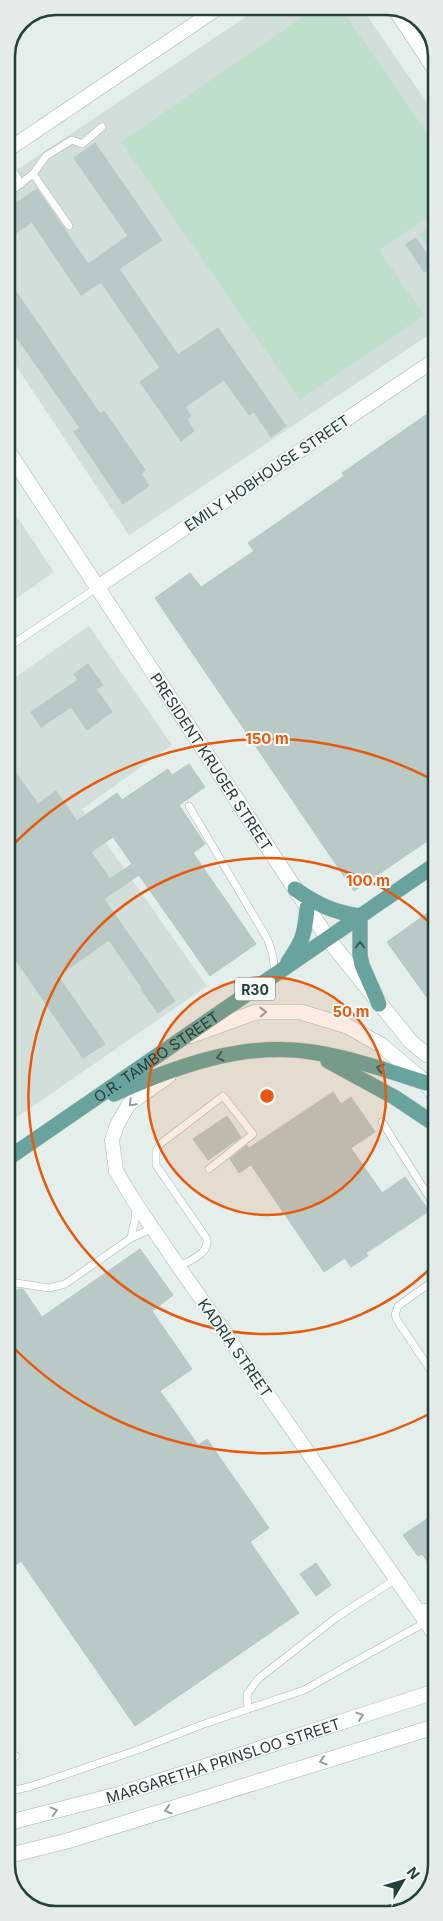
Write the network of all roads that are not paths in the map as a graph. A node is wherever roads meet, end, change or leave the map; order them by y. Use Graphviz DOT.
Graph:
graph roads {
  1 [pos="208,15"];
  2 [pos="400,17"];
  3 [pos="428,60"];
  4 [pos="102,126"];
  5 [pos="15,145"];
  6 [pos="15,174"];
  7 [pos="33,174"];
  8 [pos="21,184"];
  9 [pos="15,188"];
  10 [pos="69,226"];
  11 [pos="428,364"];
  12 [pos="15,461"];
  13 [pos="99,586"];
  14 [pos="15,642"];
  15 [pos="189,806"];
  16 [pos="428,869"];
  17 [pos="295,889"];
  18 [pos="307,908"];
  19 [pos="360,916"];
  20 [pos="328,939"];
  21 [pos="278,973"];
  22 [pos="379,1004"];
  23 [pos="184,1038"];
  24 [pos="312,1052"];
  25 [pos="428,1055"];
  26 [pos="187,1066"];
  27 [pos="428,1080"];
  28 [pos="428,1081"];
  29 [pos="74,1113"];
  30 [pos="428,1120"];
  31 [pos="382,1122"];
  32 [pos="15,1154"];
  33 [pos="209,1168"];
  34 [pos="428,1195"];
  35 [pos="136,1204"];
  36 [pos="152,1228"];
  37 [pos="131,1238"];
  38 [pos="179,1267"];
  39 [pos="16,1283"];
  40 [pos="428,1285"];
  41 [pos="428,1368"];
  42 [pos="396,1579"];
  43 [pos="428,1607"];
  44 [pos="416,1608"];
  45 [pos="426,1622"];
  46 [pos="428,1625"];
  47 [pos="428,1694"];
  48 [pos="248,1709"];
  49 [pos="428,1729"];
  50 [pos="15,1790"];
  51 [pos="15,1821"];
  52 [pos="15,1854"];
  1 -- 5 [label="street"];
  2 -- 3 [label="street"];
  4 -- 7 [label="lane"];
  6 -- 8 [label="lane"];
  7 -- 8 [label="lane"];
  7 -- 10 [label="lane"];
  8 -- 9 [label="lane"];
  11 -- 13 [label="street, EMILY HOBHOUSE STREET"];
  12 -- 13 [label="street, PRESIDENT KRUGER STREET"];
  13 -- 14 [label="lane"];
  13 -- 17 [label="street, PRESIDENT KRUGER STREET"];
  15 -- 21 [label="lane"];
  16 -- 19 [label="main road, O.R. TAMBO STREET / R30"];
  17 -- 18 [label="street, PRESIDENT KRUGER STREET"];
  17 -- 19 [label="main road"];
  18 -- 20 [label="street, PRESIDENT KRUGER STREET"];
  18 -- 21 [label="main road"];
  19 -- 20 [label="main road, O.R. TAMBO STREET / R30"];
  22 -- 19 [label="main road, one-way"];
  20 -- 21 [label="main road, O.R. TAMBO STREET / R30"];
  20 -- 22 [label="street, PRESIDENT KRUGER STREET"];
  21 -- 23 [label="main road, O.R. TAMBO STREET / R30"];
  22 -- 25 [label="street, PRESIDENT KRUGER STREET"];
  23 -- 27 [label="street, one-way"];
  23 -- 29 [label="main road, O.R. TAMBO STREET / R30"];
  24 -- 26 [label="main road, O.R. TAMBO STREET / R30, one-way"];
  28 -- 24 [label="main road, O.R. TAMBO STREET / R30, one-way"];
  24 -- 30 [label="main road"];
  26 -- 29 [label="main road, O.R. TAMBO STREET / R30"];
  26 -- 35 [label="street, KADRIA STREET, one-way"];
  29 -- 32 [label="main road, O.R. TAMBO STREET / R30"];
  31 -- 34 [label="lane"];
  33 -- 38 [label="lane"];
  35 -- 36 [label="street, KADRIA STREET"];
  35 -- 37 [label="lane"];
  36 -- 37 [label="lane"];
  36 -- 38 [label="street, KADRIA STREET"];
  37 -- 39 [label="lane"];
  38 -- 42 [label="street, KADRIA STREET"];
  40 -- 41 [label="lane"];
  42 -- 44 [label="street, KADRIA STREET"];
  42 -- 48 [label="lane"];
  43 -- 44 [label="lane"];
  44 -- 45 [label="street, KADRIA STREET"];
  45 -- 46 [label="street, KADRIA STREET"];
  45 -- 48 [label="lane"];
  51 -- 47 [label="street, MARGARETHA PRINSLOO STREET, one-way"];
  48 -- 50 [label="lane"];
  49 -- 52 [label="street, MARGARETHA PRINSLOO STREET, one-way"];
}
